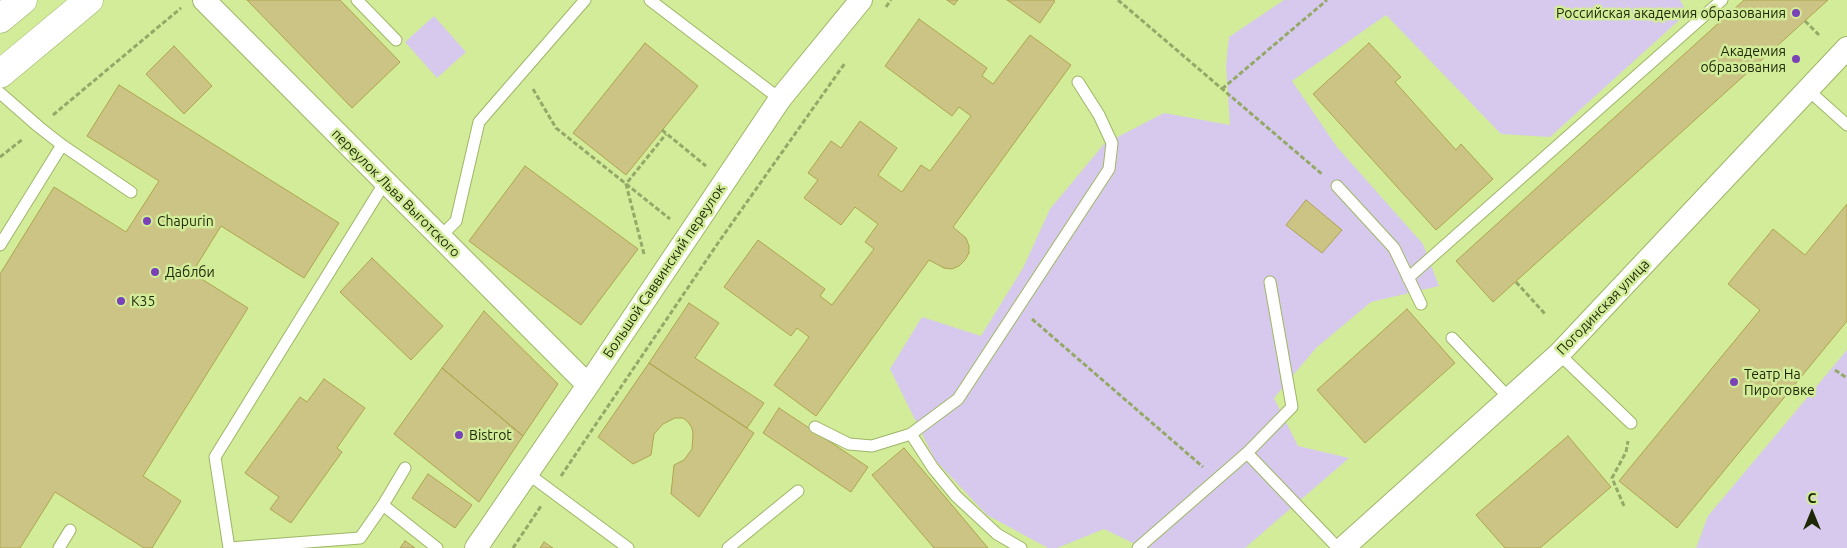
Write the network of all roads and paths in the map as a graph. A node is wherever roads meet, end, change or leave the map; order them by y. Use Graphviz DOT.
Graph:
graph roads {
  1 [pos="23,0"];
  2 [pos="89,0"];
  3 [pos="357,0"];
  4 [pos="586,0"];
  5 [pos="650,0"];
  6 [pos="861,0"];
  7 [pos="1118,0"];
  8 [pos="1327,0"];
  9 [pos="1722,0"];
  10 [pos="194,3"];
  11 [pos="0,19"];
  12 [pos="1805,21"];
  13 [pos="1819,35"];
  14 [pos="396,40"];
  15 [pos="1847,48"];
  16 [pos="848,59"];
  17 [pos="523,72"];
  18 [pos="0,74"];
  19 [pos="1078,82"];
  20 [pos="1222,89"];
  21 [pos="1808,90"];
  22 [pos="0,93"];
  23 [pos="780,99"];
  24 [pos="1847,125"];
  25 [pos="39,127"];
  26 [pos="662,130"];
  27 [pos="666,134"];
  28 [pos="62,145"];
  29 [pos="0,157"];
  30 [pos="709,168"];
  31 [pos="385,182"];
  32 [pos="626,184"];
  33 [pos="1337,186"];
  34 [pos="131,192"];
  35 [pos="673,221"];
  36 [pos="440,237"];
  37 [pos="0,245"];
  38 [pos="646,260"];
  39 [pos="1408,278"];
  40 [pos="1270,282"];
  41 [pos="1516,282"];
  42 [pos="1421,304"];
  43 [pos="1019,307"];
  44 [pos="1546,314"];
  45 [pos="1452,338"];
  46 [pos="1559,354"];
  47 [pos="1835,370"];
  48 [pos="1847,378"];
  49 [pos="588,385"];
  50 [pos="1509,398"];
  51 [pos="1631,423"];
  52 [pos="815,427"];
  53 [pos="911,434"];
  54 [pos="1246,453"];
  55 [pos="404,468"];
  56 [pos="527,474"];
  57 [pos="1217,479"];
  58 [pos="551,491"];
  59 [pos="798,491"];
  60 [pos="383,505"];
  61 [pos="1624,506"];
  62 [pos="70,530"];
  63 [pos="59,548"];
  64 [pos="229,548"];
  65 [pos="437,548"];
  66 [pos="476,548"];
  67 [pos="513,548"];
  68 [pos="628,548"];
  69 [pos="728,548"];
  70 [pos="1021,548"];
  71 [pos="1138,548"];
  72 [pos="1338,548"];
  73 [pos="1343,548"];
  1 -- 11 [label="main road"];
  2 -- 18 [label="main road"];
  3 -- 14 [label="lane"];
  4 -- 17 [label="lane"];
  5 -- 23 [label="lane"];
  6 -- 23 [label="street, Большой Саввинский переулок"];
  7 -- 20 [label="path"];
  8 -- 20 [label="path"];
  9 -- 39 [label="lane"];
  10 -- 25 [label="path"];
  10 -- 31 [label="street, переулок Льва Выготского"];
  12 -- 13 [label="path"];
  15 -- 21 [label="street, Погодинская улица"];
  16 -- 58 [label="path"];
  17 -- 32 [label="path"];
  17 -- 36 [label="lane"];
  19 -- 43 [label="lane"];
  20 -- 33 [label="path"];
  21 -- 24 [label="lane"];
  21 -- 46 [label="street, Погодинская улица"];
  22 -- 25 [label="lane"];
  23 -- 49 [label="street, Большой Саввинский переулок"];
  25 -- 28 [label="lane"];
  25 -- 29 [label="path"];
  26 -- 27 [label="path"];
  27 -- 30 [label="path"];
  27 -- 32 [label="path"];
  28 -- 34 [label="lane"];
  28 -- 37 [label="lane"];
  31 -- 36 [label="street, переулок Льва Выготского"];
  31 -- 64 [label="lane"];
  32 -- 35 [label="path"];
  32 -- 38 [label="path"];
  33 -- 39 [label="lane"];
  36 -- 49 [label="street, переулок Льва Выготского"];
  39 -- 42 [label="lane"];
  40 -- 54 [label="lane"];
  41 -- 44 [label="path"];
  43 -- 53 [label="lane"];
  43 -- 57 [label="path"];
  45 -- 50 [label="lane"];
  46 -- 50 [label="street, Погодинская улица"];
  46 -- 51 [label="lane"];
  47 -- 48 [label="path"];
  49 -- 56 [label="street, Большой Саввинский переулок"];
  50 -- 73 [label="street, Погодинская улица"];
  51 -- 61 [label="path"];
  52 -- 53 [label="lane"];
  53 -- 70 [label="lane"];
  54 -- 57 [label="lane"];
  54 -- 72 [label="lane"];
  55 -- 60 [label="lane"];
  56 -- 58 [label="lane"];
  56 -- 66 [label="street, Большой Саввинский переулок"];
  57 -- 71 [label="lane"];
  58 -- 67 [label="path"];
  58 -- 68 [label="lane"];
  59 -- 69 [label="lane"];
  60 -- 64 [label="lane"];
  60 -- 65 [label="lane"];
  62 -- 63 [label="lane"];
}
